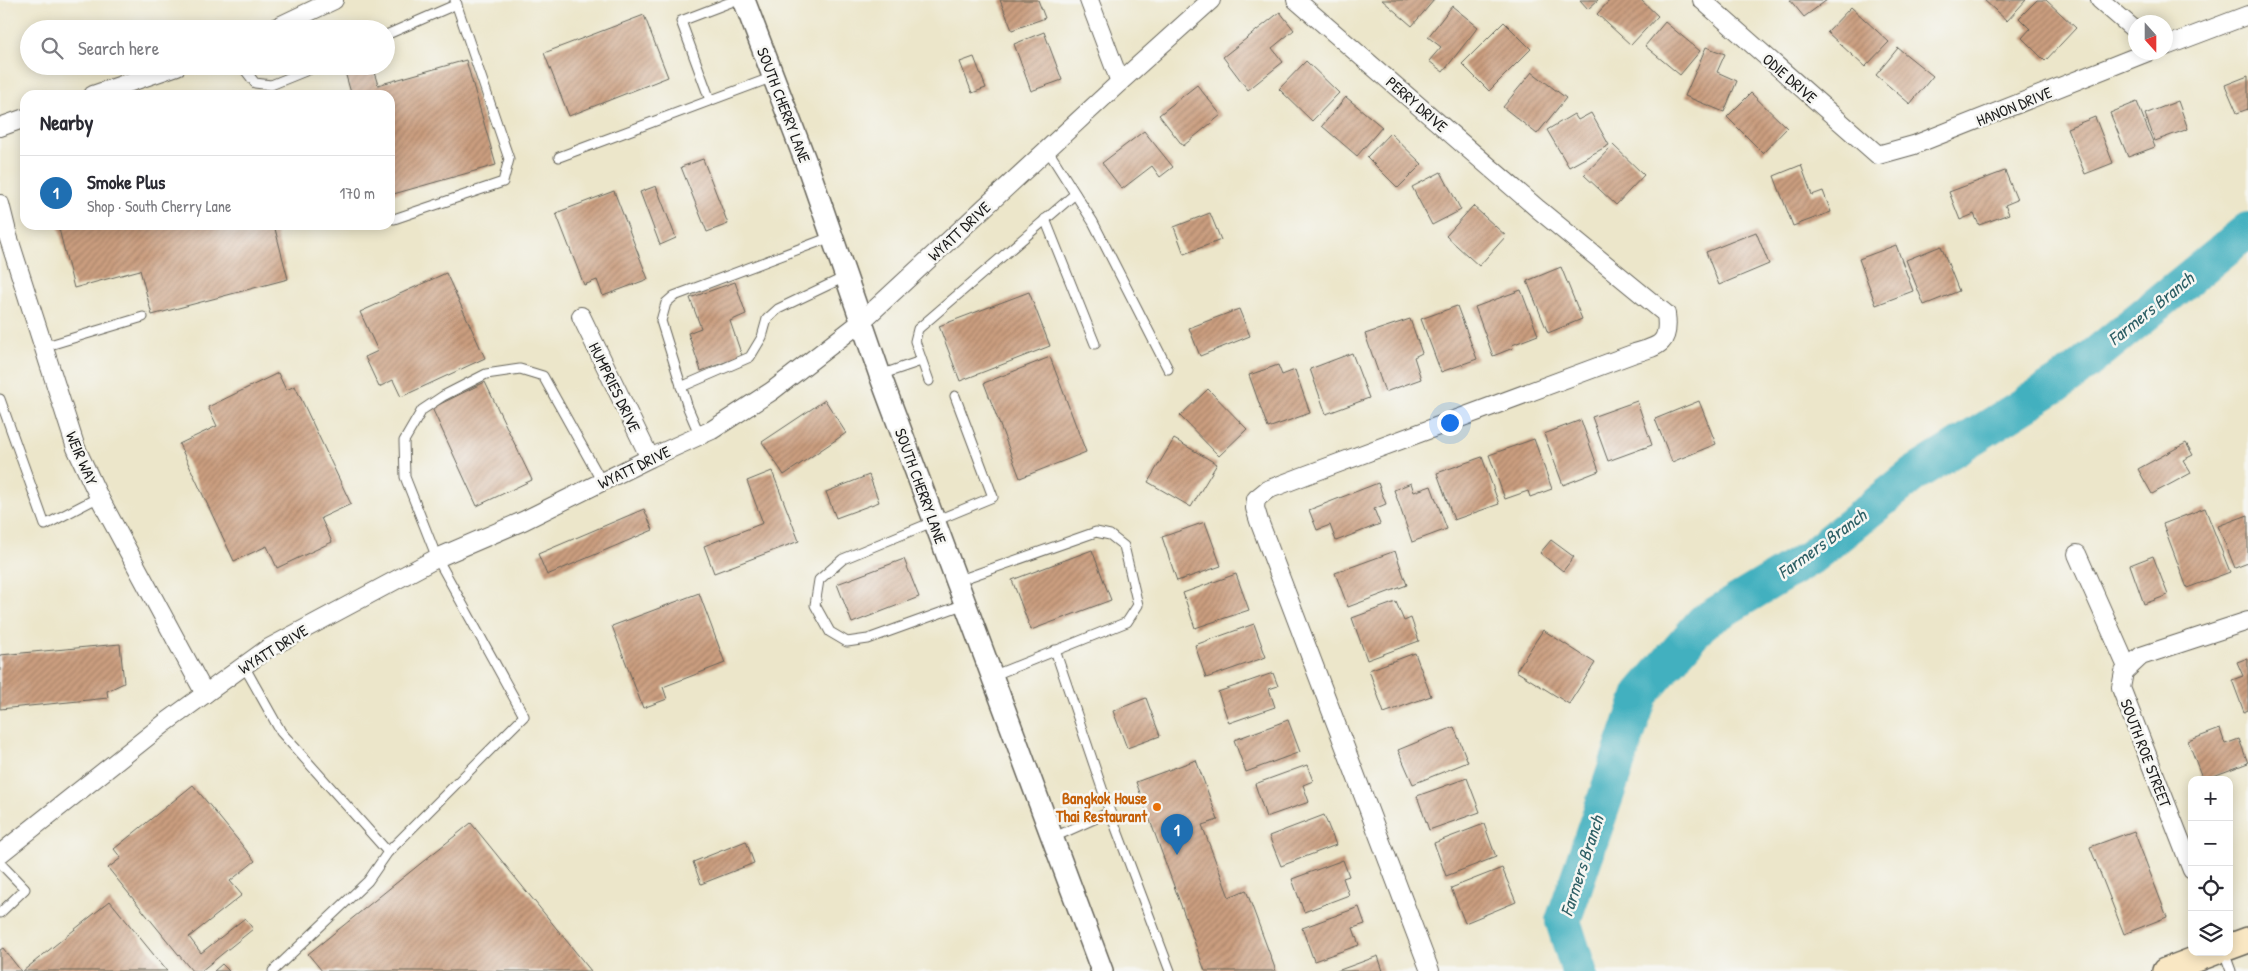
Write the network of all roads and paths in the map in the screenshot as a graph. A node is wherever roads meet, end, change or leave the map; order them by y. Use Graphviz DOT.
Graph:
graph roads {
  1 [pos="334,0"];
  2 [pos="736,0"];
  3 [pos="744,0"];
  4 [pos="1090,0"];
  5 [pos="1211,0"];
  6 [pos="1296,0"];
  7 [pos="1702,0"];
  8 [pos="2100,0"];
  9 [pos="456,2"];
  10 [pos="2248,15"];
  11 [pos="292,20"];
  12 [pos="2128,24"];
  13 [pos="395,31"];
  14 [pos="2173,43"];
  15 [pos="2128,60"];
  16 [pos="151,75"];
  17 [pos="249,75"];
  18 [pos="296,75"];
  19 [pos="774,77"];
  20 [pos="1120,82"];
  21 [pos="107,90"];
  22 [pos="710,100"];
  23 [pos="20,120"];
  24 [pos="0,127"];
  25 [pos="1047,149"];
  26 [pos="1878,155"];
  27 [pos="559,157"];
  28 [pos="1076,194"];
  29 [pos="0,204"];
  30 [pos="1045,219"];
  31 [pos="395,220"];
  32 [pos="832,236"];
  33 [pos="845,277"];
  34 [pos="581,316"];
  35 [pos="142,317"];
  36 [pos="861,322"];
  37 [pos="1095,344"];
  38 [pos="43,347"];
  39 [pos="921,361"];
  40 [pos="1168,369"];
  41 [pos="880,375"];
  42 [pos="929,381"];
  43 [pos="681,387"];
  44 [pos="956,396"];
  45 [pos="0,399"];
  46 [pos="700,436"];
  47 [pos="650,458"];
  48 [pos="602,482"];
  49 [pos="99,498"];
  50 [pos="934,521"];
  51 [pos="2077,554"];
  52 [pos="437,558"];
  53 [pos="956,582"];
  54 [pos="965,604"];
  55 [pos="2248,621"];
  56 [pos="1056,650"];
  57 [pos="244,666"];
  58 [pos="2127,667"];
  59 [pos="992,676"];
  60 [pos="205,694"];
  61 [pos="1110,812"];
  62 [pos="1052,838"];
  63 [pos="388,852"];
  64 [pos="0,854"];
  65 [pos="0,863"];
  66 [pos="2190,866"];
  67 [pos="0,913"];
  68 [pos="2248,940"];
  69 [pos="2233,946"];
  70 [pos="2204,956"];
  71 [pos="2225,956"];
  72 [pos="275,971"];
  73 [pos="1102,971"];
  74 [pos="1170,971"];
  75 [pos="1430,971"];
  76 [pos="2165,971"];
  77 [pos="2231,971"];
  1 -- 11 [label="street"];
  2 -- 22 [label="lane"];
  3 -- 19 [label="street, SOUTH CHERRY LANE"];
  4 -- 20 [label="street"];
  5 -- 20 [label="street, WYATT DRIVE"];
  6 -- 75 [label="street, PERRY DRIVE"];
  7 -- 26 [label="street, ODIE DRIVE"];
  8 -- 12 [label="street"];
  9 -- 13 [label="lane"];
  9 -- 31 [label="lane"];
  10 -- 14 [label="street"];
  15 -- 26 [label="street, HANON DRIVE"];
  16 -- 21 [label="street"];
  17 -- 18 [label="lane"];
  19 -- 22 [label="lane"];
  19 -- 32 [label="street, SOUTH CHERRY LANE"];
  20 -- 25 [label="street, WYATT DRIVE"];
  22 -- 27 [label="lane"];
  23 -- 24 [label="street"];
  25 -- 28 [label="lane"];
  25 -- 36 [label="street, WYATT DRIVE"];
  28 -- 30 [label="lane"];
  28 -- 40 [label="lane"];
  29 -- 38 [label="street, WEIR WAY"];
  30 -- 37 [label="lane"];
  30 -- 39 [label="lane"];
  32 -- 33 [label="street, SOUTH CHERRY LANE"];
  32 -- 43 [label="lane"];
  33 -- 36 [label="street, SOUTH CHERRY LANE"];
  33 -- 43 [label="lane"];
  34 -- 47 [label="street, HUMPRIES DRIVE"];
  35 -- 38 [label="lane"];
  36 -- 41 [label="street, SOUTH CHERRY LANE"];
  36 -- 46 [label="street, WYATT DRIVE"];
  38 -- 49 [label="street, WEIR WAY"];
  39 -- 41 [label="lane"];
  39 -- 42 [label="lane"];
  41 -- 50 [label="street, SOUTH CHERRY LANE"];
  43 -- 46 [label="lane"];
  44 -- 50 [label="lane"];
  45 -- 49 [label="lane"];
  46 -- 47 [label="street, WYATT DRIVE"];
  47 -- 48 [label="street, WYATT DRIVE"];
  48 -- 52 [label="street, WYATT DRIVE"];
  48 -- 52 [label="lane"];
  49 -- 60 [label="street, WEIR WAY"];
  50 -- 53 [label="street, SOUTH CHERRY LANE"];
  50 -- 54 [label="lane"];
  51 -- 58 [label="street"];
  52 -- 57 [label="street, WYATT DRIVE"];
  52 -- 63 [label="lane"];
  53 -- 54 [label="street, SOUTH CHERRY LANE"];
  53 -- 56 [label="lane"];
  54 -- 59 [label="street, SOUTH CHERRY LANE"];
  55 -- 58 [label="street"];
  56 -- 59 [label="lane"];
  56 -- 61 [label="lane"];
  57 -- 60 [label="street, WYATT DRIVE"];
  57 -- 63 [label="lane"];
  58 -- 66 [label="street, SOUTH ROE STREET"];
  59 -- 62 [label="street, SOUTH CHERRY LANE"];
  60 -- 64 [label="street, WYATT DRIVE"];
  61 -- 62 [label="lane"];
  61 -- 74 [label="lane"];
  62 -- 73 [label="street, SOUTH CHERRY LANE"];
  63 -- 72 [label="lane"];
  65 -- 67 [label="lane"];
  68 -- 69 [label="main road"];
  70 -- 76 [label="main road"];
  71 -- 77 [label="lane"];
}
